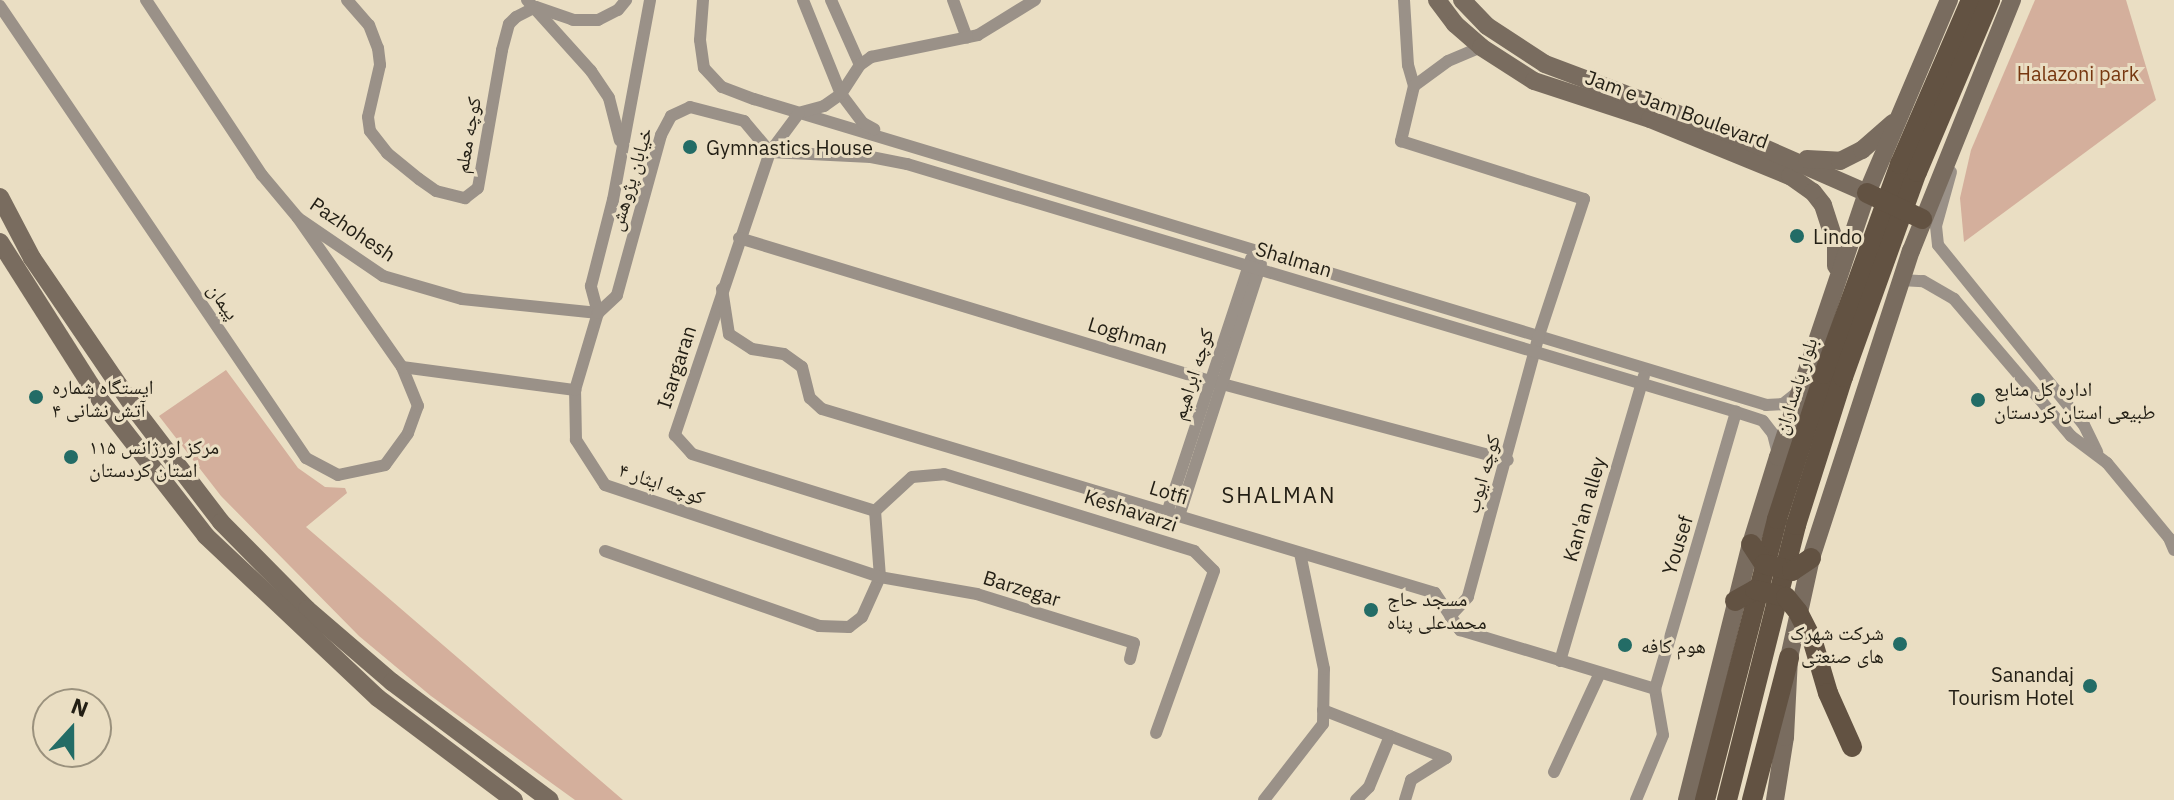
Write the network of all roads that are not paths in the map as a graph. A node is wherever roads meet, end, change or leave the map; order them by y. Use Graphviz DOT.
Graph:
graph roads {
  1 [pos="146,0"];
  2 [pos="347,0"];
  3 [pos="626,0"];
  4 [pos="650,0"];
  5 [pos="703,0"];
  6 [pos="803,0"];
  7 [pos="831,0"];
  8 [pos="953,0"];
  9 [pos="1035,0"];
  10 [pos="1404,0"];
  11 [pos="1437,0"];
  12 [pos="1462,0"];
  13 [pos="1949,0"];
  14 [pos="1971,0"];
  15 [pos="1990,0"];
  16 [pos="2012,0"];
  17 [pos="536,2"];
  18 [pos="0,6"];
  19 [pos="967,38"];
  20 [pos="1481,47"];
  21 [pos="860,65"];
  22 [pos="1414,86"];
  23 [pos="1574,86"];
  24 [pos="841,94"];
  25 [pos="799,113"];
  26 [pos="1898,119"];
  27 [pos="887,136"];
  28 [pos="1955,136"];
  29 [pos="621,144"];
  30 [pos="770,152"];
  31 [pos="1783,155"];
  32 [pos="1867,193"];
  33 [pos="0,197"];
  34 [pos="1083,197"];
  35 [pos="1077,214"];
  36 [pos="298,218"];
  37 [pos="1922,219"];
  38 [pos="739,238"];
  39 [pos="0,242"];
  40 [pos="1259,250"];
  41 [pos="1254,268"];
  42 [pos="1901,280"];
  43 [pos="722,289"];
  44 [pos="1830,300"];
  45 [pos="598,313"];
  46 [pos="1539,335"];
  47 [pos="2012,338"];
  48 [pos="1999,350"];
  49 [pos="1535,352"];
  50 [pos="402,367"];
  51 [pos="1646,368"];
  52 [pos="1216,382"];
  53 [pos="1641,384"];
  54 [pos="575,390"];
  55 [pos="1800,390"];
  56 [pos="1736,412"];
  57 [pos="2097,452"];
  58 [pos="1778,457"];
  59 [pos="1508,460"];
  60 [pos="875,511"];
  61 [pos="1173,514"];
  62 [pos="1751,544"];
  63 [pos="2174,550"];
  64 [pos="605,551"];
  65 [pos="1300,553"];
  66 [pos="1811,558"];
  67 [pos="880,577"];
  68 [pos="1735,601"];
  69 [pos="1798,612"];
  70 [pos="1450,616"];
  71 [pos="1789,658"];
  72 [pos="1130,659"];
  73 [pos="1560,661"];
  74 [pos="1600,673"];
  75 [pos="1655,689"];
  76 [pos="1323,710"];
  77 [pos="1156,733"];
  78 [pos="1390,736"];
  79 [pos="1852,747"];
  80 [pos="1554,772"];
  81 [pos="541,797"];
  82 [pos="514,800"];
  83 [pos="1264,800"];
  84 [pos="1356,800"];
  85 [pos="1405,800"];
  86 [pos="1636,800"];
  87 [pos="1687,800"];
  88 [pos="1705,800"];
  89 [pos="1727,800"];
  90 [pos="1752,800"];
  91 [pos="1775,800"];
  1 -- 36 [label="street, Pazhohesh"];
  2 -- 17 [label="street, کوچه معلم"];
  3 -- 17 [label="street"];
  4 -- 29 [label="street"];
  5 -- 25 [label="street, Shalman"];
  6 -- 24 [label="street"];
  7 -- 21 [label="street"];
  8 -- 19 [label="street"];
  9 -- 19 [label="street"];
  10 -- 22 [label="street"];
  11 -- 20 [label="main road, Jam e Jam Boulevard"];
  12 -- 23 [label="main road, Jam e Jam Boulevard"];
  13 -- 26 [label="main road"];
  14 -- 88 [label="main road, بلوار پاسداران"];
  15 -- 89 [label="main road"];
  16 -- 28 [label="main road"];
  17 -- 29 [label="street"];
  18 -- 50 [label="street, پیمان"];
  19 -- 21 [label="street"];
  20 -- 22 [label="street"];
  20 -- 23 [label="main road, Jam e Jam Boulevard"];
  21 -- 24 [label="street"];
  22 -- 46 [label="street, کوچه ایوب"];
  23 -- 31 [label="main road, Jam e Jam Boulevard"];
  23 -- 44 [label="main road, Jam e Jam Boulevard"];
  24 -- 25 [label="street"];
  24 -- 27 [label="street"];
  25 -- 27 [label="street, Shalman"];
  25 -- 30 [label="street, Isargaran"];
  26 -- 31 [label="main road"];
  26 -- 32 [label="main road"];
  27 -- 34 [label="street, Shalman"];
  28 -- 37 [label="main road"];
  28 -- 47 [label="street"];
  29 -- 45 [label="street"];
  30 -- 35 [label="street, Shalman"];
  30 -- 38 [label="street, Isargaran"];
  30 -- 45 [label="street, خیابان پژوهش"];
  31 -- 32 [label="main road, Jam e Jam Boulevard"];
  32 -- 37 [label="main road, bridge"];
  32 -- 44 [label="main road"];
  33 -- 81 [label="main road"];
  34 -- 35 [label="street"];
  34 -- 40 [label="street, Shalman"];
  35 -- 41 [label="street, Shalman"];
  36 -- 45 [label="street, Pazhohesh"];
  36 -- 50 [label="street"];
  37 -- 42 [label="main road"];
  38 -- 43 [label="street, Isargaran"];
  38 -- 52 [label="street, Loghman"];
  39 -- 82 [label="main road"];
  40 -- 41 [label="street, کوچه ابراهیم"];
  40 -- 46 [label="street, Shalman"];
  41 -- 49 [label="street, Shalman"];
  41 -- 52 [label="street, کوچه ابراهیم"];
  42 -- 48 [label="street"];
  42 -- 66 [label="main road"];
  43 -- 60 [label="street, Isargaran"];
  43 -- 61 [label="street, Lotfi"];
  44 -- 55 [label="main road"];
  45 -- 54 [label="street, کوچه ایثار ۴"];
  46 -- 49 [label="street, کوچه ایوب"];
  46 -- 51 [label="street, Shalman"];
  47 -- 48 [label="street"];
  47 -- 57 [label="street"];
  48 -- 57 [label="street"];
  49 -- 53 [label="street, Shalman"];
  49 -- 59 [label="street, کوچه ایوب"];
  50 -- 54 [label="street"];
  51 -- 53 [label="street, Kan'an alley"];
  51 -- 55 [label="street, Shalman"];
  52 -- 59 [label="street, Loghman"];
  52 -- 61 [label="street, کوچه ابراهیم"];
  53 -- 56 [label="street, Shalman"];
  53 -- 73 [label="street, Kan'an alley"];
  54 -- 67 [label="street, کوچه ایثار ۴"];
  55 -- 58 [label="main road"];
  56 -- 58 [label="street, Shalman"];
  56 -- 75 [label="street, Yousef"];
  57 -- 63 [label="street"];
  58 -- 62 [label="main road"];
  59 -- 70 [label="street, کوچه ایوب"];
  60 -- 67 [label="street"];
  60 -- 77 [label="street, Keshavarzi"];
  61 -- 65 [label="street, Lotfi"];
  62 -- 66 [label="main road, bridge"];
  62 -- 68 [label="main road"];
  64 -- 67 [label="street"];
  65 -- 70 [label="street, Lotfi"];
  65 -- 76 [label="street"];
  66 -- 69 [label="main road"];
  67 -- 72 [label="street, Barzegar"];
  68 -- 69 [label="main road, bridge"];
  68 -- 87 [label="main road"];
  69 -- 71 [label="main road"];
  69 -- 79 [label="main road"];
  70 -- 73 [label="street, Lotfi"];
  71 -- 90 [label="main road"];
  71 -- 91 [label="main road"];
  73 -- 74 [label="street, Lotfi"];
  74 -- 75 [label="street, Lotfi"];
  74 -- 80 [label="street"];
  75 -- 86 [label="street"];
  76 -- 78 [label="street"];
  76 -- 83 [label="street"];
  78 -- 84 [label="street"];
  78 -- 85 [label="street"];
}
